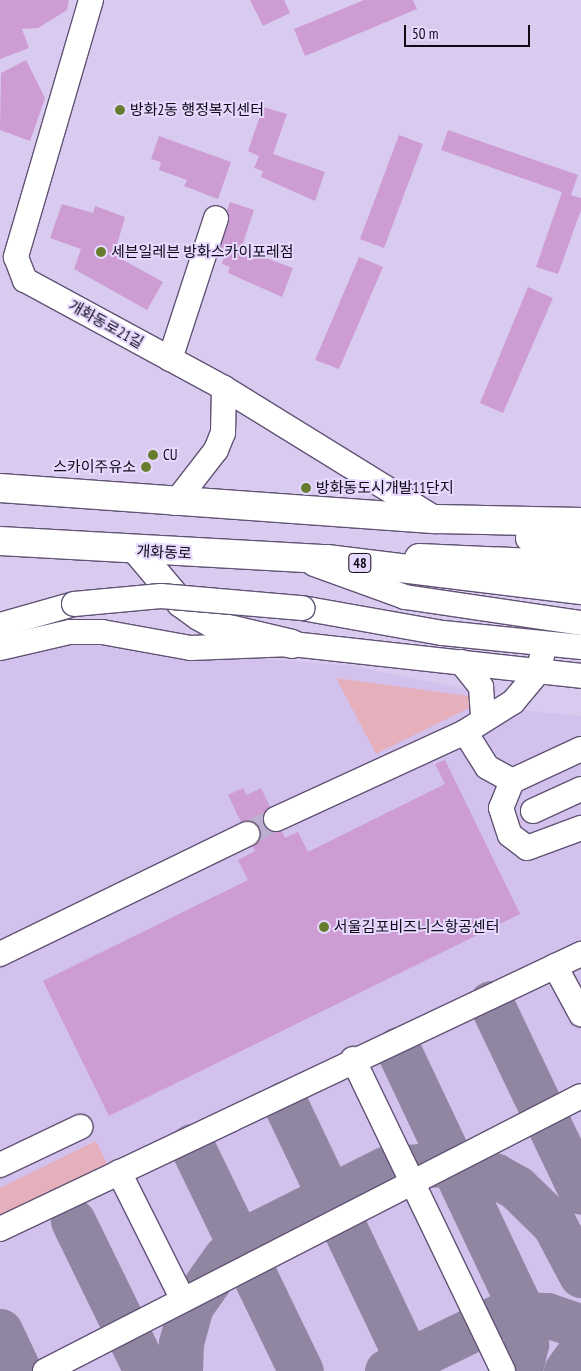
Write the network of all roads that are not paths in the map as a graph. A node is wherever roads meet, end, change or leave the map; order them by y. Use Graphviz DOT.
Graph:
graph roads {
  1 [pos="91,0"];
  2 [pos="216,218"];
  3 [pos="170,359"];
  4 [pos="224,388"];
  5 [pos="0,488"];
  6 [pos="175,502"];
  7 [pos="436,519"];
  8 [pos="581,522"];
  9 [pos="0,541"];
  10 [pos="581,542"];
  11 [pos="137,551"];
  12 [pos="296,558"];
  13 [pos="327,559"];
  14 [pos="581,565"];
  15 [pos="581,590"];
  16 [pos="581,623"];
  17 [pos="0,625"];
  18 [pos="292,644"];
  19 [pos="545,644"];
  20 [pos="581,646"];
  21 [pos="0,648"];
  22 [pos="461,662"];
  23 [pos="538,672"];
  24 [pos="581,676"];
  25 [pos="474,725"];
  26 [pos="581,749"];
  27 [pos="546,765"];
  28 [pos="512,781"];
  29 [pos="572,794"];
  30 [pos="533,811"];
  31 [pos="276,819"];
  32 [pos="581,828"];
  33 [pos="247,834"];
  34 [pos="0,954"];
  35 [pos="581,954"];
  36 [pos="555,966"];
  37 [pos="581,1014"];
  38 [pos="353,1059"];
  39 [pos="581,1096"];
  40 [pos="80,1127"];
  41 [pos="0,1165"];
  42 [pos="119,1172"];
  43 [pos="412,1183"];
  44 [pos="0,1229"];
  45 [pos="183,1300"];
  46 [pos="45,1371"];
  47 [pos="503,1371"];
  1 -- 3 [label="street, 개화동로21길"];
  2 -- 3 [label="street"];
  3 -- 4 [label="street, 개화동로21길"];
  4 -- 6 [label="street"];
  4 -- 7 [label="street, 개화동로21길"];
  5 -- 6 [label="main road"];
  6 -- 7 [label="main road"];
  7 -- 8 [label="main road"];
  7 -- 10 [label="main road"];
  9 -- 11 [label="main road, 개화동로 / 48"];
  11 -- 12 [label="main road, 개화동로 / 48"];
  11 -- 18 [label="main road"];
  12 -- 13 [label="main road, 개화동로 / 48"];
  12 -- 16 [label="street"];
  13 -- 14 [label="main road, 개화동로"];
  13 -- 15 [label="main road, 개화동로 / 48"];
  17 -- 19 [label="street, bridge"];
  18 -- 21 [label="street"];
  18 -- 22 [label="street"];
  19 -- 20 [label="street"];
  19 -- 23 [label="street"];
  22 -- 23 [label="street"];
  22 -- 25 [label="street"];
  23 -- 24 [label="street"];
  23 -- 25 [label="street"];
  25 -- 28 [label="street"];
  25 -- 31 [label="street"];
  26 -- 27 [label="street"];
  27 -- 28 [label="street"];
  27 -- 29 [label="street"];
  28 -- 32 [label="street"];
  29 -- 30 [label="street"];
  33 -- 34 [label="street"];
  35 -- 36 [label="street"];
  36 -- 37 [label="street"];
  36 -- 38 [label="street"];
  38 -- 42 [label="street"];
  38 -- 43 [label="street"];
  39 -- 43 [label="street"];
  40 -- 41 [label="street"];
  42 -- 44 [label="street"];
  42 -- 45 [label="street"];
  43 -- 45 [label="street"];
  43 -- 47 [label="street"];
  45 -- 46 [label="street"];
}
